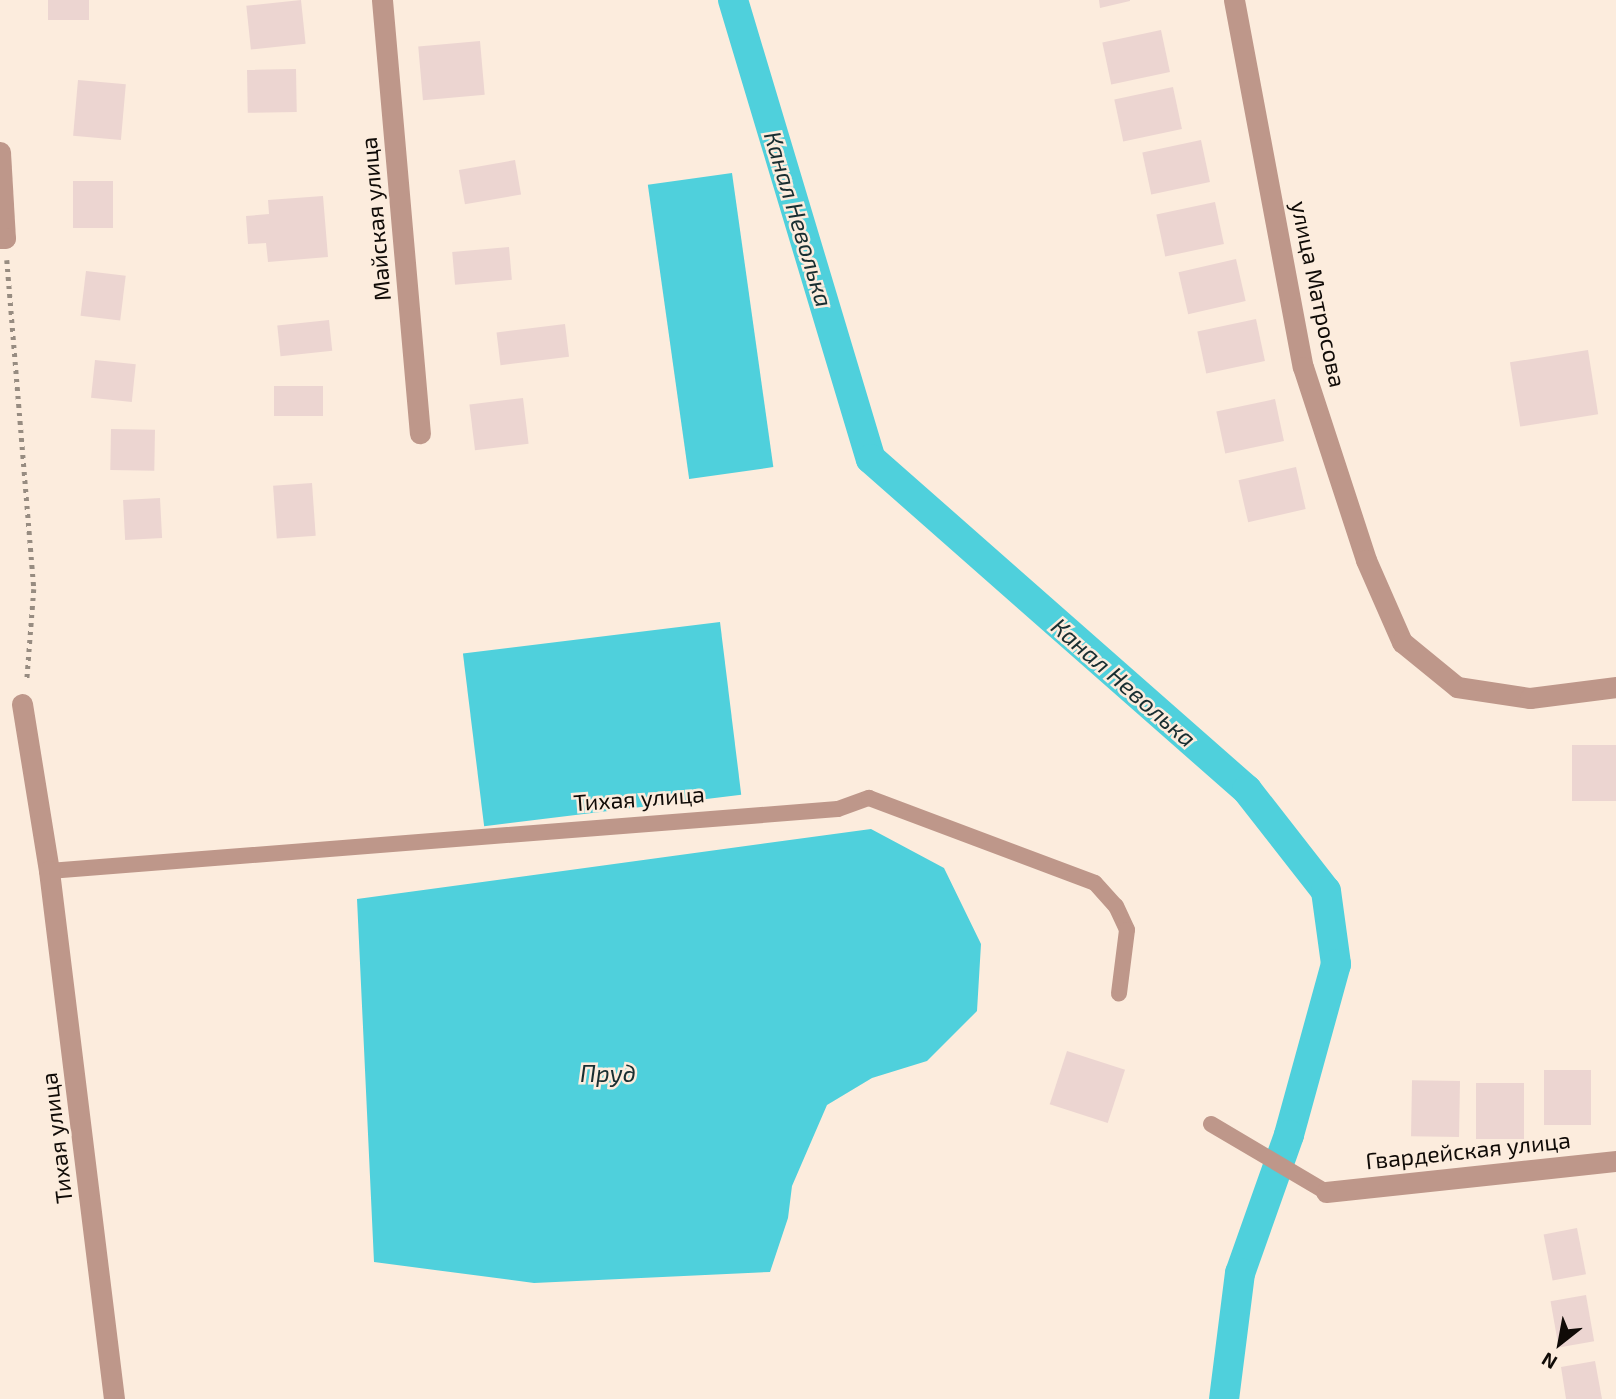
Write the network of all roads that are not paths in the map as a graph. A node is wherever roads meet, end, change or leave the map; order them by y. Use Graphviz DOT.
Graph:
graph roads {
  1 [pos="382,0"];
  2 [pos="1234,0"];
  3 [pos="0,152"];
  4 [pos="2,238"];
  5 [pos="420,433"];
  6 [pos="1616,687"];
  7 [pos="22,704"];
  8 [pos="49,870"];
  9 [pos="1119,993"];
  10 [pos="1211,1124"];
  11 [pos="1616,1161"];
  12 [pos="1326,1192"];
  13 [pos="114,1399"];
  1 -- 5 [label="street, Майская улица"];
  2 -- 6 [label="street, улица Матросова"];
  3 -- 4 [label="street"];
  7 -- 8 [label="street, Тихая улица"];
  8 -- 9 [label="lane, Тихая улица"];
  8 -- 13 [label="street, Тихая улица"];
  10 -- 12 [label="lane"];
  11 -- 12 [label="street, Гвардейская улица"];
}
